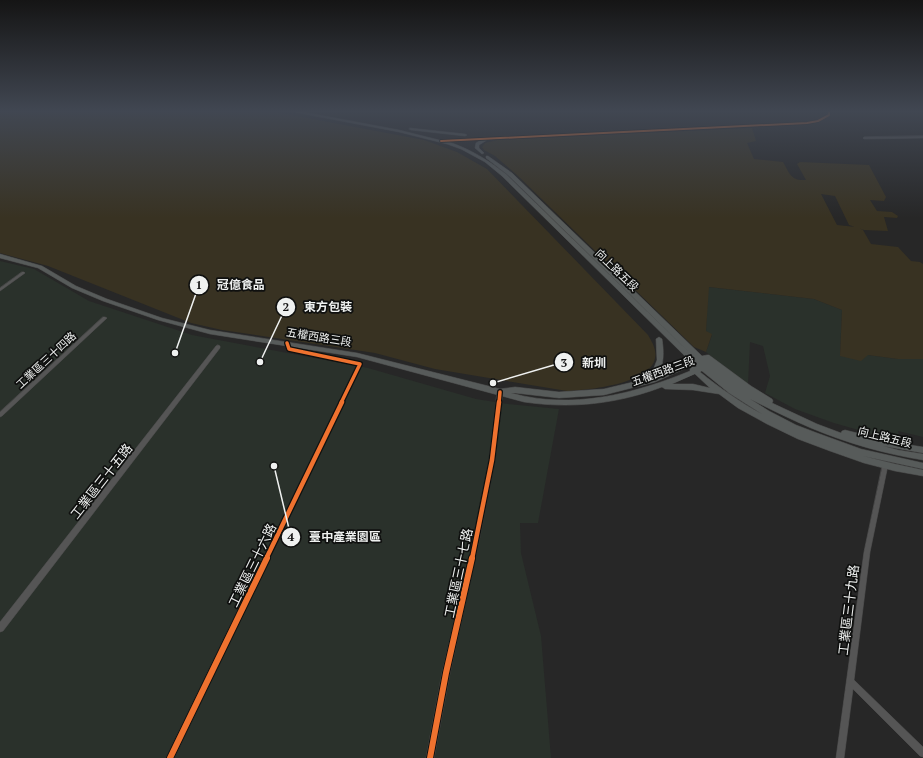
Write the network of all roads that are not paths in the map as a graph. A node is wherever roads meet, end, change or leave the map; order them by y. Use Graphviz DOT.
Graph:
graph roads {
  1 [pos="457,146"];
  2 [pos="463,146"];
  3 [pos="477,146"];
  4 [pos="482,153"];
  5 [pos="0,256"];
  6 [pos="23,273"];
  7 [pos="0,290"];
  8 [pos="105,318"];
  9 [pos="660,339"];
  10 [pos="287,343"];
  11 [pos="218,347"];
  12 [pos="702,364"];
  13 [pos="653,380"];
  14 [pos="661,386"];
  15 [pos="500,392"];
  16 [pos="721,392"];
  17 [pos="0,415"];
  18 [pos="923,450"];
  19 [pos="923,457"];
  20 [pos="885,465"];
  21 [pos="923,466"];
  22 [pos="923,473"];
  23 [pos="0,628"];
  24 [pos="851,682"];
  25 [pos="923,753"];
  26 [pos="170,758"];
  27 [pos="430,758"];
  28 [pos="840,758"];
  1 -- 12 [label="main road, 向上路五段"];
  2 -- 12 [label="main road, 向上路五段"];
  3 -- 4 [label="main road"];
  5 -- 10 [label="main road, 五權西路三段"];
  6 -- 7 [label="street"];
  8 -- 17 [label="street, 工業區三十四路"];
  9 -- 13 [label="main road"];
  10 -- 15 [label="main road, 五權西路三段"];
  10 -- 26 [label="street, 工業區三十六路"];
  11 -- 23 [label="street, 工業區三十五路"];
  12 -- 13 [label="main road, 五權西路三段"];
  12 -- 14 [label="main road, 五權西路三段"];
  12 -- 16 [label="main road, 向上路五段"];
  12 -- 18 [label="main road, 向上路五段"];
  12 -- 19 [label="main road, 向上路五段"];
  12 -- 21 [label="main road, 向上路五段"];
  13 -- 15 [label="main road, 五權西路三段"];
  14 -- 15 [label="main road, 五權西路三段"];
  14 -- 16 [label="main road"];
  15 -- 27 [label="street, 工業區三十七路"];
  16 -- 20 [label="main road, 向上路五段"];
  20 -- 22 [label="main road, 向上路五段"];
  20 -- 24 [label="street, 工業區三十九路"];
  24 -- 25 [label="street"];
  24 -- 28 [label="street, 工業區三十九路"];
}
